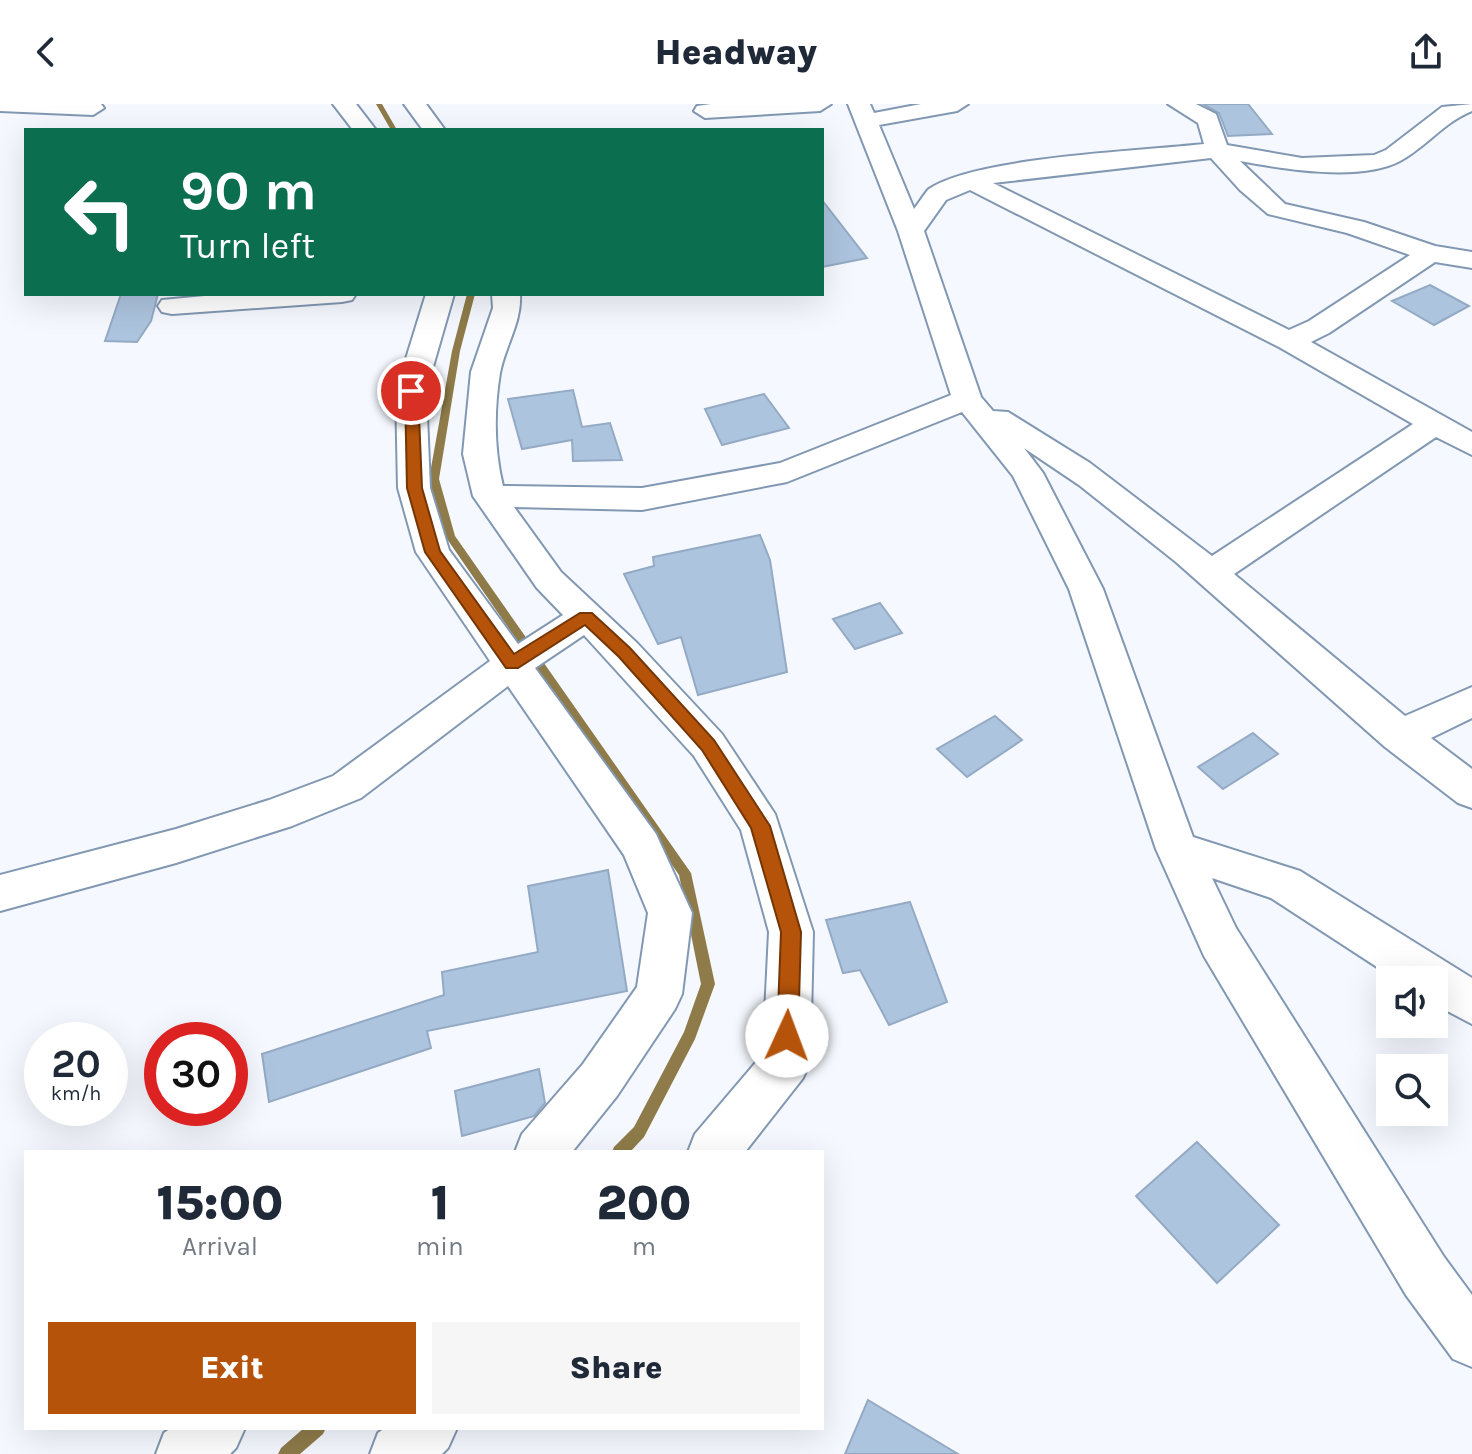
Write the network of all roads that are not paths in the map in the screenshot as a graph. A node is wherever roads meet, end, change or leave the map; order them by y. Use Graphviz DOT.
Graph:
graph roads {
  1 [pos="0,104"];
  2 [pos="344,104"];
  3 [pos="415,104"];
  4 [pos="820,104"];
  5 [pos="957,104"];
  6 [pos="1179,104"];
  7 [pos="1470,104"];
  8 [pos="93,108"];
  9 [pos="863,112"];
  10 [pos="706,115"];
  11 [pos="363,128"];
  12 [pos="433,128"];
  13 [pos="1217,150"];
  14 [pos="971,181"];
  15 [pos="911,231"];
  16 [pos="1430,253"];
  17 [pos="1472,260"];
  18 [pos="314,296"];
  19 [pos="439,296"];
  20 [pos="506,296"];
  21 [pos="172,306"];
  22 [pos="1289,341"];
  23 [pos="967,399"];
  24 [pos="1433,425"];
  25 [pos="1472,445"];
  26 [pos="489,496"];
  27 [pos="1211,573"];
  28 [pos="574,623"];
  29 [pos="516,661"];
  30 [pos="1472,701"];
  31 [pos="1399,736"];
  32 [pos="1472,792"];
  33 [pos="1177,849"];
  34 [pos="0,893"];
  35 [pos="1472,1003"];
  36 [pos="542,1150"];
  37 [pos="715,1150"];
  38 [pos="1472,1340"];
  39 [pos="214,1430"];
  40 [pos="426,1430"];
  41 [pos="185,1454"];
  42 [pos="399,1454"];
  1 -- 8 [label="street"];
  2 -- 11 [label="street"];
  3 -- 12 [label="street"];
  4 -- 10 [label="street"];
  5 -- 9 [label="street"];
  6 -- 13 [label="street"];
  7 -- 13 [label="street"];
  9 -- 15 [label="street"];
  13 -- 14 [label="street"];
  13 -- 16 [label="street"];
  14 -- 15 [label="street"];
  14 -- 22 [label="street"];
  15 -- 23 [label="street"];
  16 -- 17 [label="street"];
  16 -- 22 [label="street"];
  18 -- 21 [label="street"];
  19 -- 29 [label="street"];
  20 -- 26 [label="street"];
  22 -- 24 [label="street"];
  23 -- 26 [label="street"];
  23 -- 27 [label="street"];
  23 -- 33 [label="street"];
  24 -- 25 [label="street"];
  24 -- 27 [label="street"];
  26 -- 28 [label="street"];
  27 -- 31 [label="street"];
  28 -- 29 [label="street"];
  28 -- 37 [label="street"];
  29 -- 34 [label="street"];
  29 -- 36 [label="street"];
  30 -- 31 [label="street"];
  31 -- 32 [label="street"];
  33 -- 35 [label="street"];
  33 -- 38 [label="street"];
  39 -- 41 [label="street"];
  40 -- 42 [label="street"];
}
